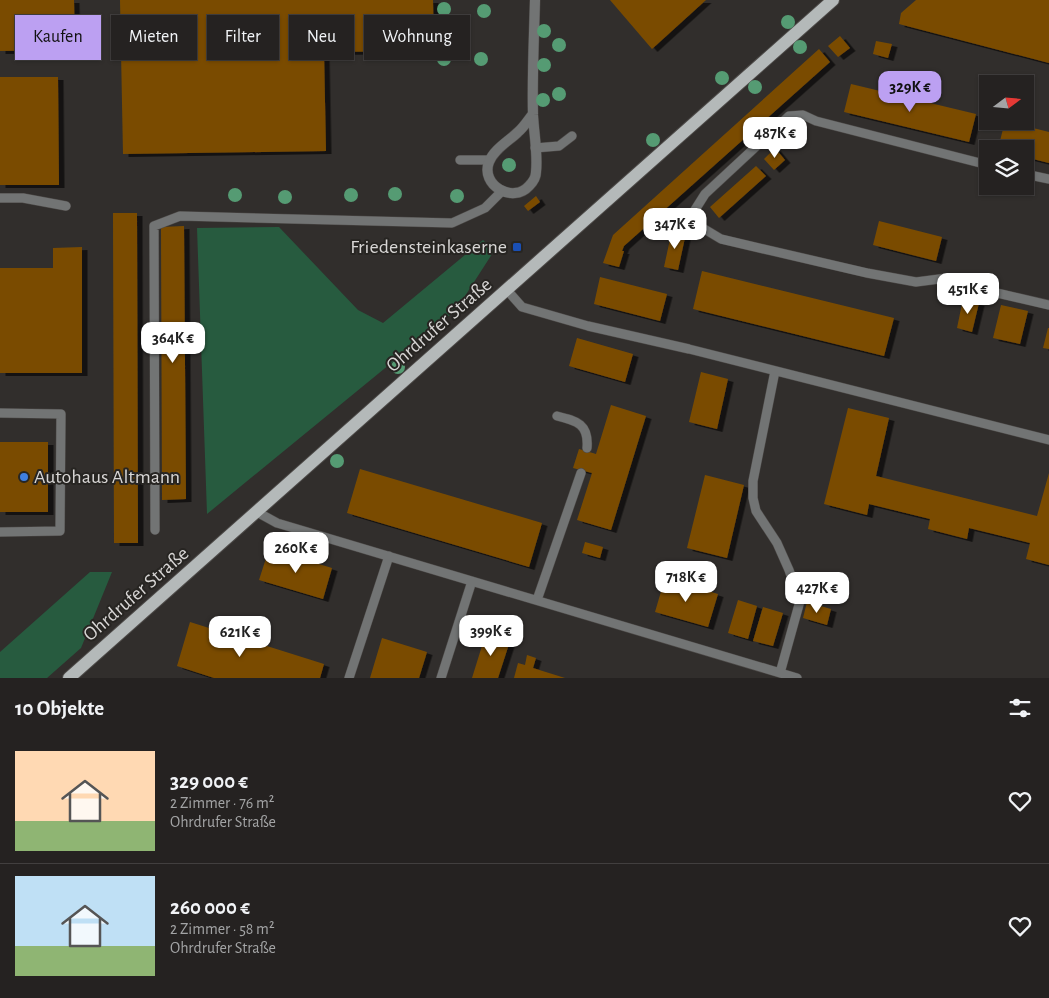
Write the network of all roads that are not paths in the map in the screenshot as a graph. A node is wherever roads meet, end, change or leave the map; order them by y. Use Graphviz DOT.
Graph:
graph roads {
  1 [pos="534,0"];
  2 [pos="833,0"];
  3 [pos="533,114"];
  4 [pos="572,136"];
  5 [pos="535,148"];
  6 [pos="460,160"];
  7 [pos="489,160"];
  8 [pos="979,163"];
  9 [pos="1034,176"];
  10 [pos="1049,179"];
  11 [pos="502,191"];
  12 [pos="0,198"];
  13 [pos="66,206"];
  14 [pos="508,290"];
  15 [pos="1049,305"];
  16 [pos="775,371"];
  17 [pos="0,413"];
  18 [pos="557,416"];
  19 [pos="1049,440"];
  20 [pos="587,448"];
  21 [pos="580,473"];
  22 [pos="257,512"];
  23 [pos="155,530"];
  24 [pos="0,532"];
  25 [pos="389,556"];
  26 [pos="472,580"];
  27 [pos="536,600"];
  28 [pos="780,673"];
  29 [pos="70,678"];
  30 [pos="349,678"];
  31 [pos="442,678"];
  32 [pos="797,678"];
  1 -- 3 [label="street"];
  2 -- 14 [label="main road, Ohrdrufer Straße"];
  3 -- 5 [label="street"];
  3 -- 7 [label="street"];
  4 -- 5 [label="lane"];
  5 -- 11 [label="street"];
  6 -- 7 [label="lane"];
  7 -- 11 [label="street"];
  8 -- 15 [label="lane"];
  9 -- 10 [label="lane"];
  11 -- 23 [label="lane"];
  12 -- 13 [label="lane"];
  14 -- 16 [label="lane"];
  14 -- 22 [label="main road, Ohrdrufer Straße"];
  16 -- 19 [label="lane"];
  16 -- 28 [label="lane"];
  17 -- 24 [label="lane"];
  18 -- 20 [label="lane"];
  21 -- 27 [label="lane"];
  22 -- 25 [label="lane"];
  22 -- 29 [label="main road, Ohrdrufer Straße"];
  25 -- 26 [label="lane"];
  25 -- 30 [label="lane"];
  26 -- 27 [label="lane"];
  26 -- 31 [label="lane"];
  27 -- 28 [label="lane"];
  28 -- 32 [label="lane"];
}
